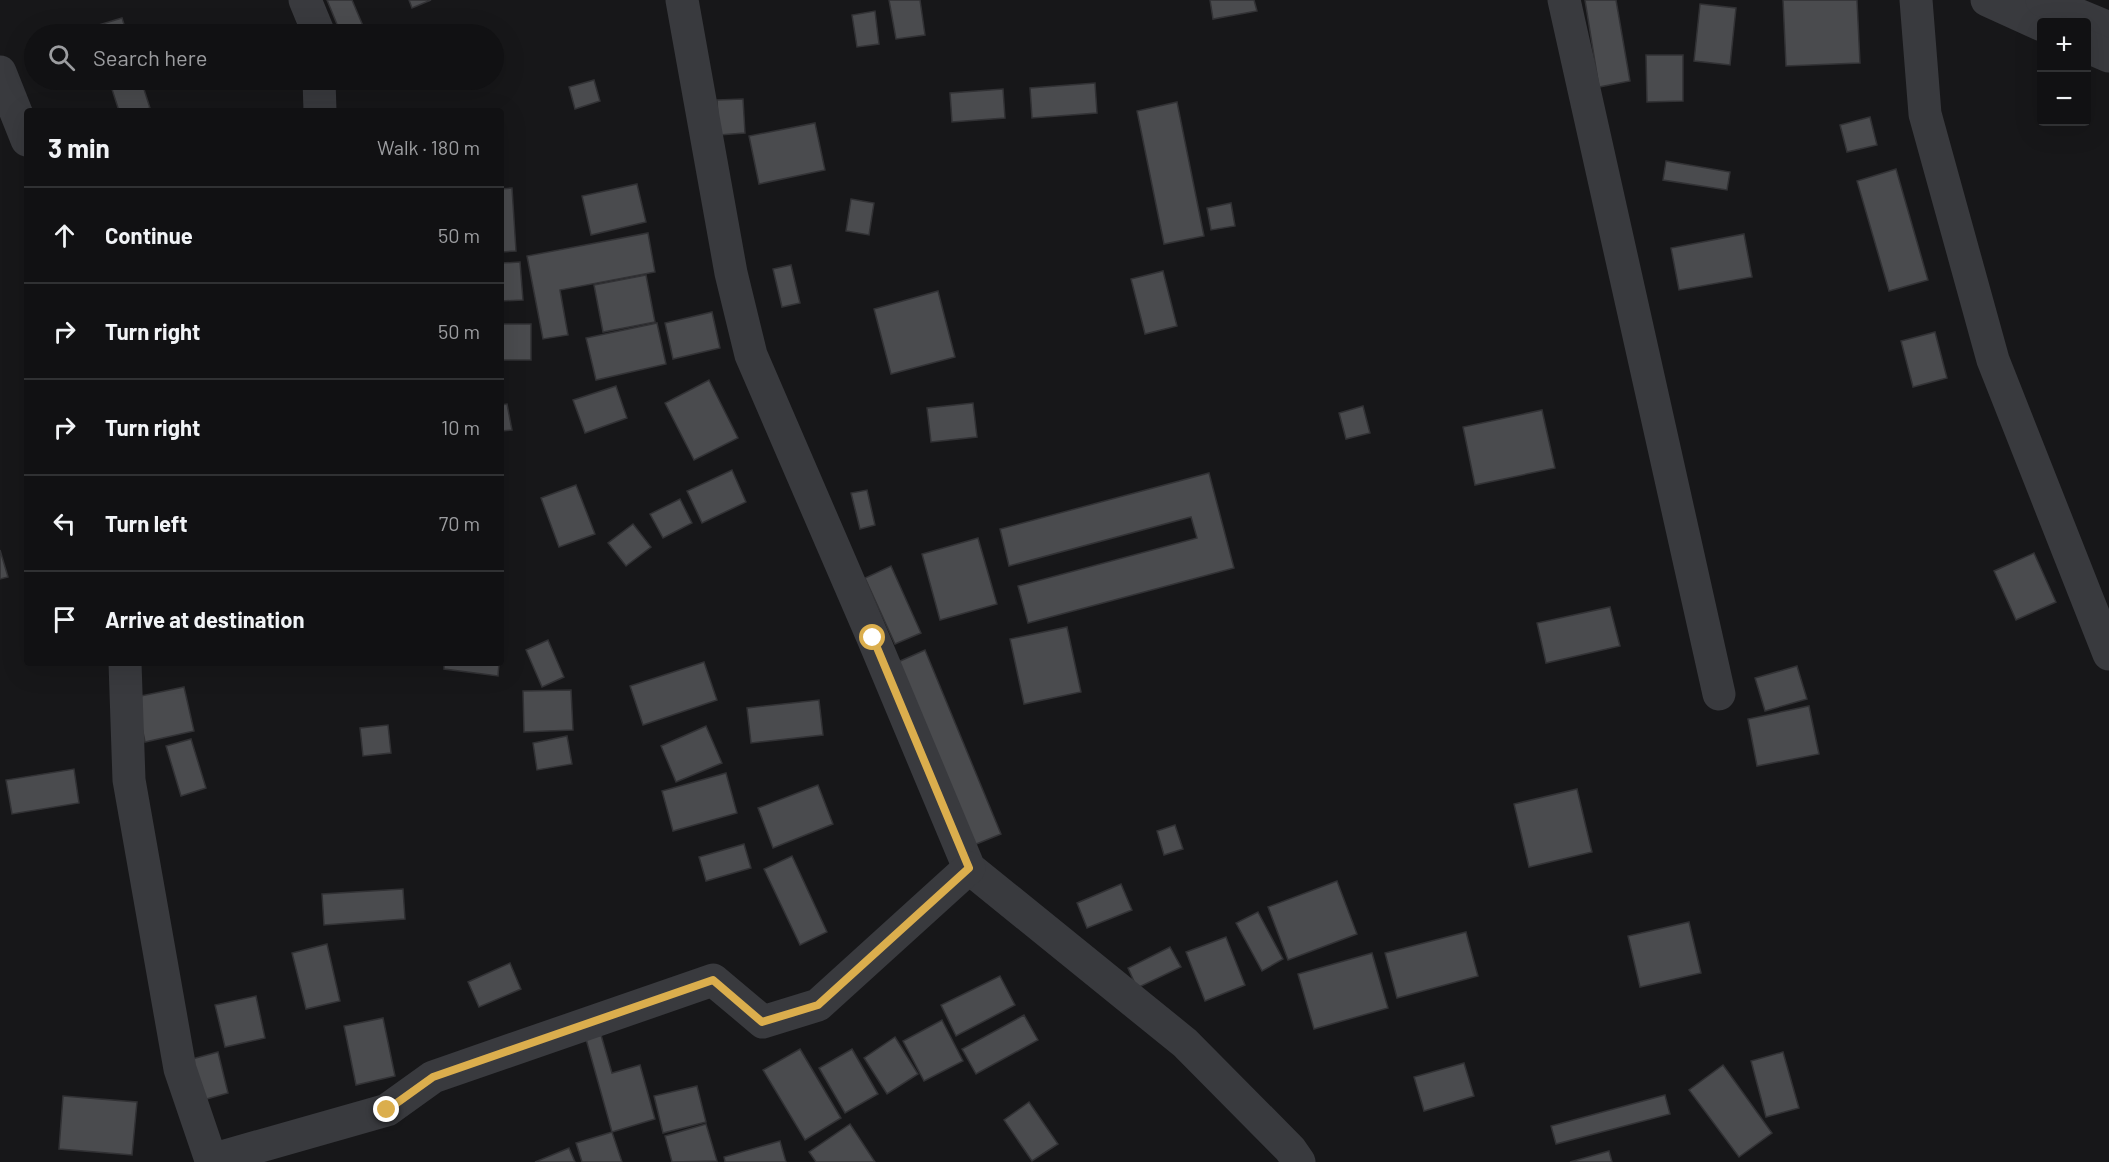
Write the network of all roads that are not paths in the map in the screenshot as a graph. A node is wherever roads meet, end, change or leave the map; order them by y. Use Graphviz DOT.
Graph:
graph roads {
  1 [pos="305,0"];
  2 [pos="682,0"];
  3 [pos="1564,0"];
  4 [pos="1916,0"];
  5 [pos="1987,0"];
  6 [pos="2042,0"];
  7 [pos="2037,23"];
  8 [pos="315,24"];
  9 [pos="2109,28"];
  10 [pos="2091,48"];
  11 [pos="2109,56"];
  12 [pos="0,72"];
  13 [pos="319,90"];
  14 [pos="320,108"];
  15 [pos="24,132"];
  16 [pos="2109,654"];
  17 [pos="125,666"];
  18 [pos="1719,694"];
  19 [pos="969,868"];
  20 [pos="1287,1158"];
  1 -- 8 [label="street"];
  2 -- 19 [label="street"];
  3 -- 18 [label="street"];
  4 -- 16 [label="street"];
  5 -- 7 [label="street"];
  6 -- 9 [label="street"];
  10 -- 11 [label="street"];
  12 -- 15 [label="street"];
  13 -- 14 [label="street"];
  17 -- 19 [label="street"];
  19 -- 20 [label="street"];
}
